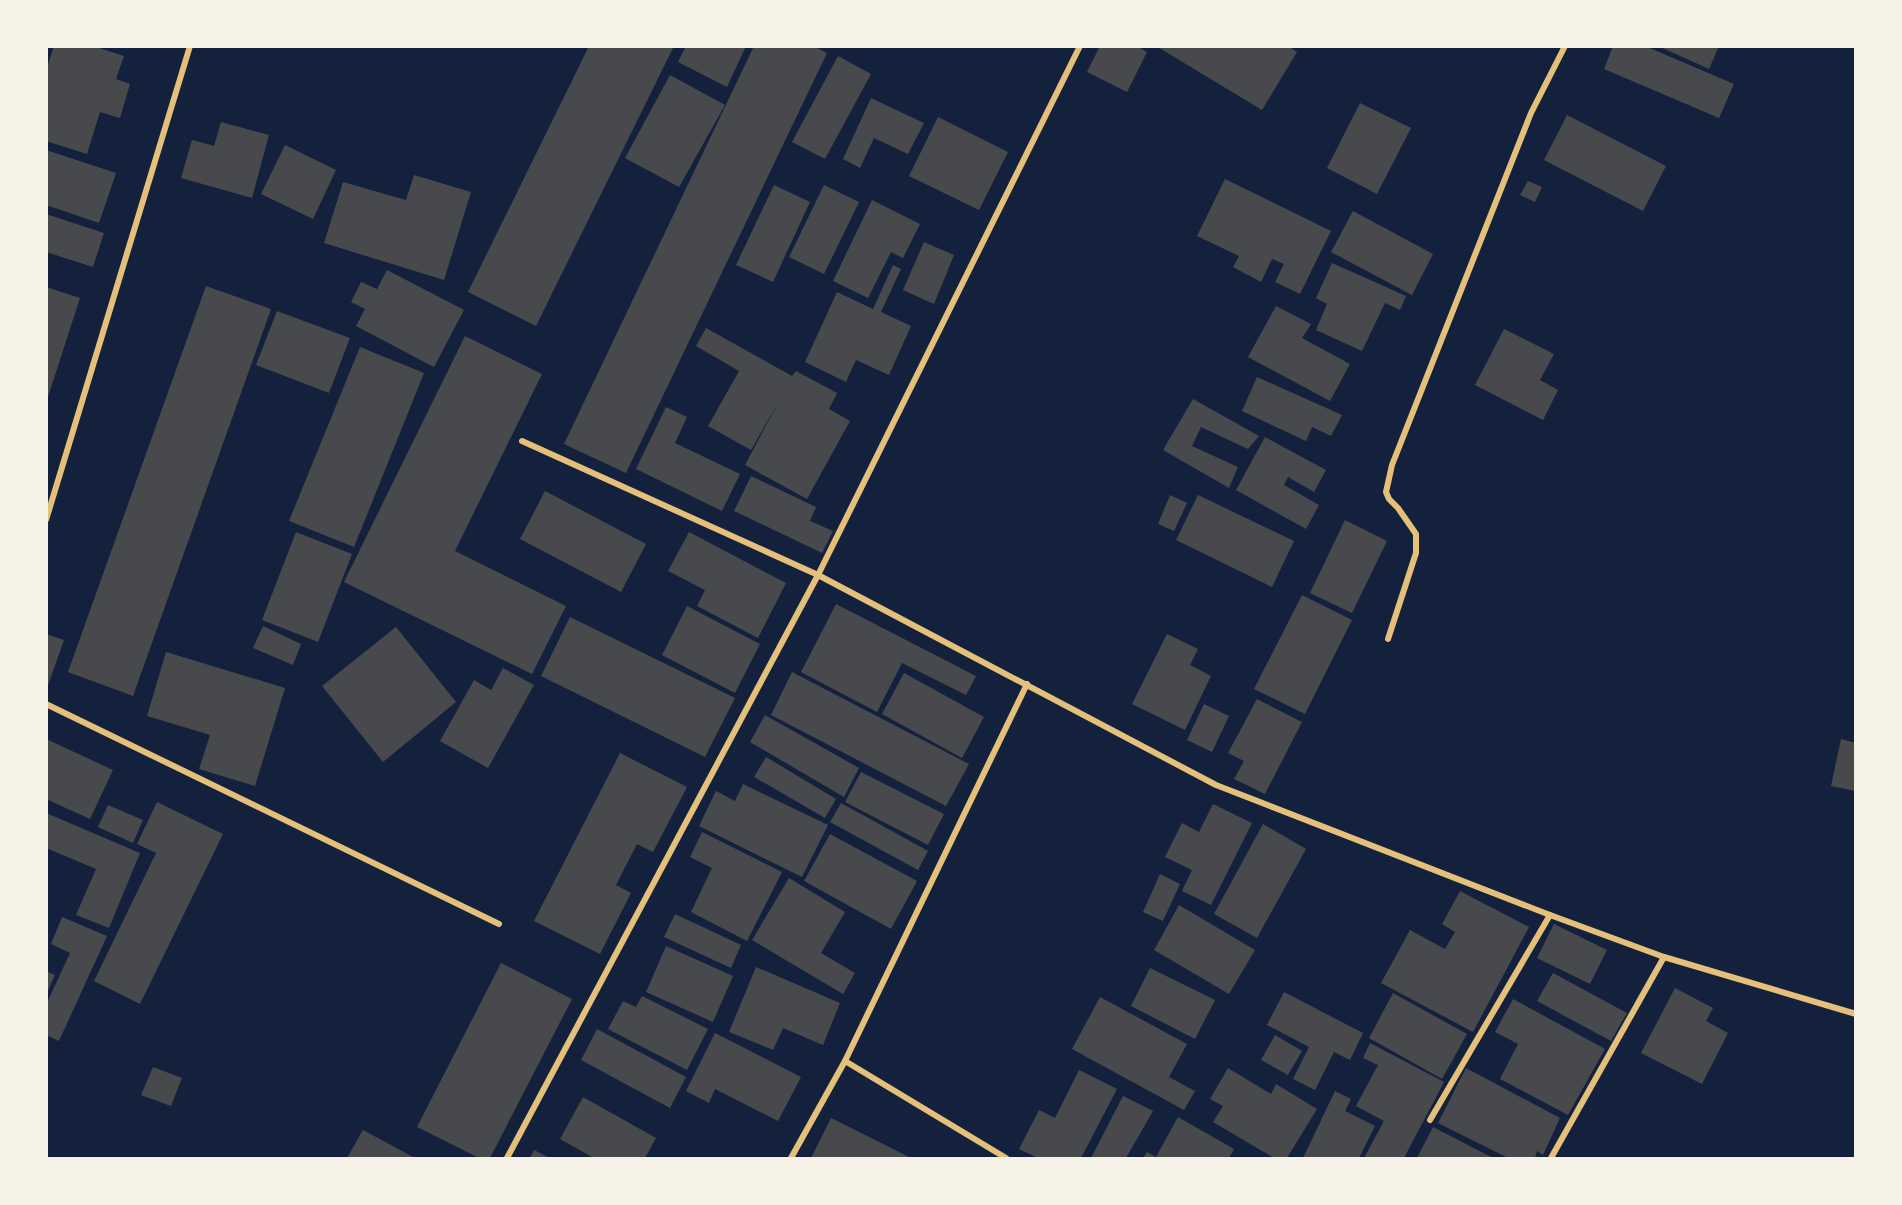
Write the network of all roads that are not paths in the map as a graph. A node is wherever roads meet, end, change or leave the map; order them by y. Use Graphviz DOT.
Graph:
graph roads {
  1 [pos="190,46"];
  2 [pos="1080,46"];
  3 [pos="1565,46"];
  4 [pos="522,441"];
  5 [pos="46,520"];
  6 [pos="818,575"];
  7 [pos="1388,639"];
  8 [pos="1027,684"];
  9 [pos="46,704"];
  10 [pos="1550,915"];
  11 [pos="499,924"];
  12 [pos="1664,957"];
  13 [pos="1855,1014"];
  14 [pos="845,1061"];
  15 [pos="1430,1120"];
  16 [pos="507,1158"];
  17 [pos="791,1158"];
  18 [pos="1006,1158"];
  19 [pos="1551,1158"];
  1 -- 5 [label="street"];
  2 -- 6 [label="street"];
  3 -- 7 [label="street"];
  4 -- 6 [label="street"];
  6 -- 8 [label="street"];
  6 -- 16 [label="street"];
  8 -- 10 [label="street"];
  8 -- 14 [label="street"];
  9 -- 11 [label="street"];
  10 -- 12 [label="street"];
  10 -- 15 [label="street"];
  12 -- 13 [label="street"];
  12 -- 19 [label="street"];
  14 -- 17 [label="street"];
  14 -- 18 [label="street"];
}
